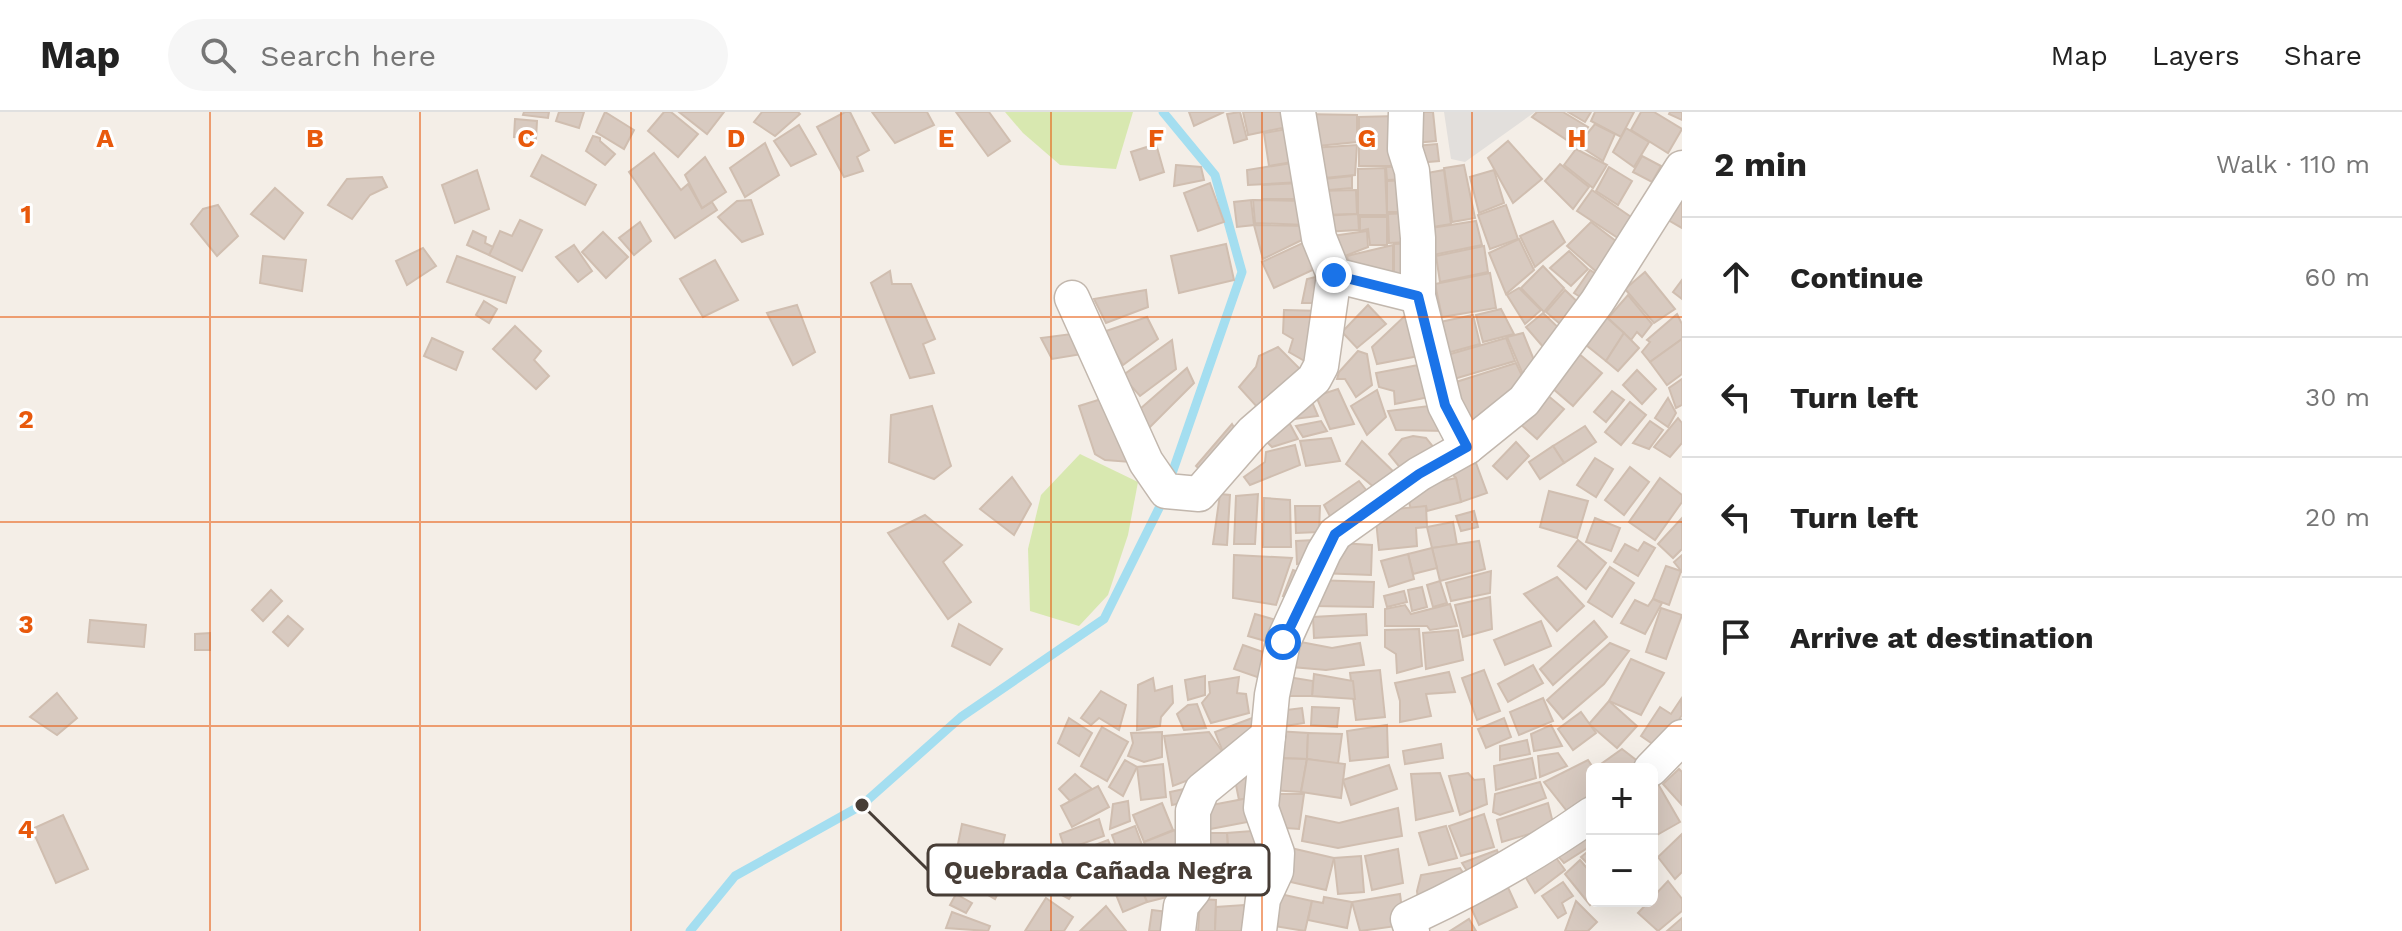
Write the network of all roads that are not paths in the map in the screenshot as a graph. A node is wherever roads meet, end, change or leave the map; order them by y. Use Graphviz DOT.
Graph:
graph roads {
  1 [pos="1298,112"];
  2 [pos="1406,112"];
  3 [pos="1682,168"];
  4 [pos="1334,275"];
  5 [pos="1418,296"];
  6 [pos="1072,298"];
  7 [pos="1467,447"];
  8 [pos="1268,736"];
  9 [pos="1682,737"];
  10 [pos="1657,763"];
  11 [pos="1586,818"];
  12 [pos="1178,931"];
  13 [pos="1259,931"];
  14 [pos="1412,931"];
  1 -- 4 [label="street"];
  2 -- 5 [label="street"];
  3 -- 7 [label="street"];
  4 -- 5 [label="street"];
  4 -- 6 [label="street"];
  5 -- 7 [label="street"];
  7 -- 8 [label="street"];
  8 -- 12 [label="street"];
  8 -- 13 [label="street"];
  9 -- 10 [label="street"];
  11 -- 14 [label="street"];
}
